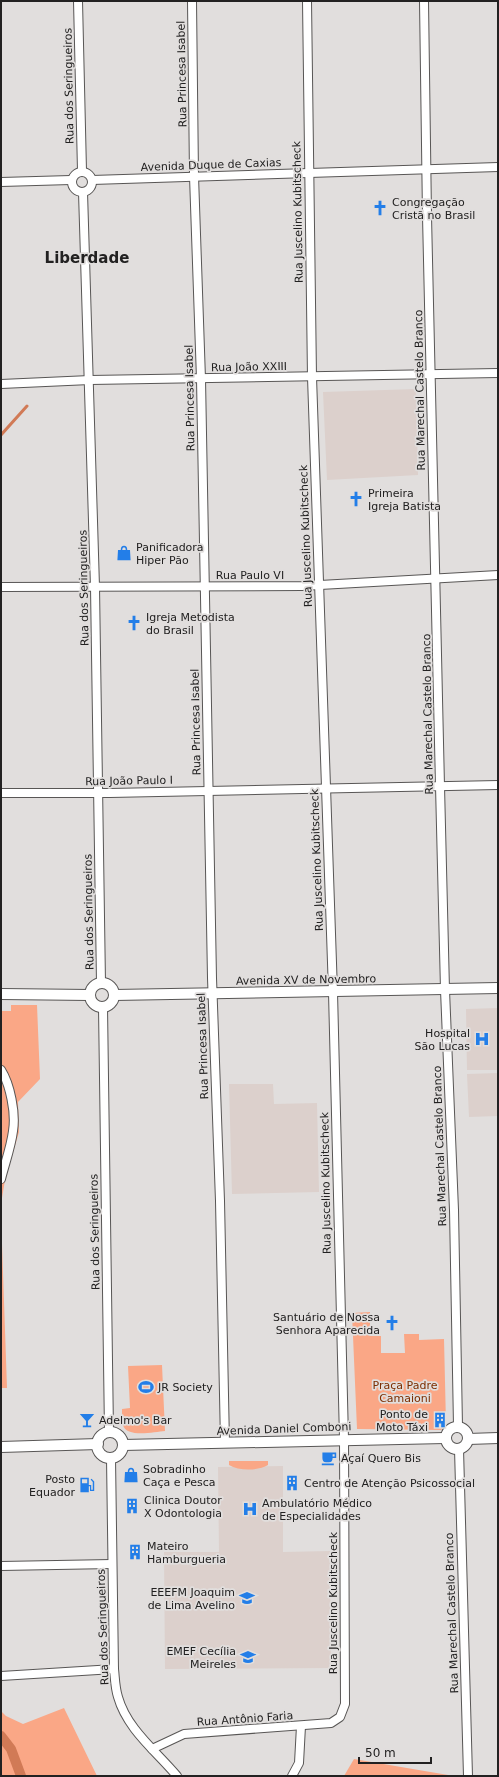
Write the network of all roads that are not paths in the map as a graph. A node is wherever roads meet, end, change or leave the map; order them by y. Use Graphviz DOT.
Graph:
graph roads {
  1 [pos="78,1"];
  2 [pos="192,1"];
  3 [pos="307,1"];
  4 [pos="424,1"];
  5 [pos="498,167"];
  6 [pos="426,169"];
  7 [pos="82,171"];
  8 [pos="308,173"];
  9 [pos="194,176"];
  10 [pos="71,180"];
  11 [pos="92,180"];
  12 [pos="1,182"];
  13 [pos="83,192"];
  14 [pos="498,373"];
  15 [pos="430,374"];
  16 [pos="312,377"];
  17 [pos="201,379"];
  18 [pos="90,380"];
  19 [pos="1,384"];
  20 [pos="498,575"];
  21 [pos="436,579"];
  22 [pos="204,586"];
  23 [pos="319,586"];
  24 [pos="1,587"];
  25 [pos="95,587"];
  26 [pos="498,785"];
  27 [pos="440,786"];
  28 [pos="326,788"];
  29 [pos="209,790"];
  30 [pos="1,793"];
  31 [pos="98,793"];
  32 [pos="101,983"];
  33 [pos="498,988"];
  34 [pos="445,990"];
  35 [pos="333,992"];
  36 [pos="212,993"];
  37 [pos="1,994"];
  38 [pos="90,994"];
  39 [pos="114,995"];
  40 [pos="103,1007"];
  41 [pos="1,1070"];
  42 [pos="1,1179"];
  43 [pos="458,1426"];
  44 [pos="109,1432"];
  45 [pos="445,1438"];
  46 [pos="498,1438"];
  47 [pos="344,1439"];
  48 [pos="468,1439"];
  49 [pos="225,1443"];
  50 [pos="98,1444"];
  51 [pos="123,1445"];
  52 [pos="1,1446"];
  53 [pos="458,1449"];
  54 [pos="111,1458"];
  55 [pos="112,1564"];
  56 [pos="1,1566"];
  57 [pos="114,1669"];
  58 [pos="1,1676"];
  59 [pos="340,1717"];
  60 [pos="302,1726"];
  61 [pos="152,1749"];
  62 [pos="176,1776"];
  63 [pos="292,1776"];
  64 [pos="468,1776"];
  1 -- 7 [label="street, Rua dos Seringueiros"];
  2 -- 9 [label="street, Rua Princesa Isabel"];
  3 -- 8 [label="street, Rua Juscelino Kubitscheck"];
  4 -- 6 [label="street, Rua Marechal Castelo Branco"];
  5 -- 6 [label="street, Avenida Duque de Caxias"];
  6 -- 8 [label="street, Avenida Duque de Caxias"];
  6 -- 15 [label="street, Rua Marechal Castelo Branco"];
  7 -- 10 [label="street"];
  7 -- 11 [label="street"];
  8 -- 9 [label="street, Avenida Duque de Caxias"];
  8 -- 16 [label="street, Rua Juscelino Kubitscheck"];
  9 -- 11 [label="street, Avenida Duque de Caxias"];
  9 -- 17 [label="street, Rua Princesa Isabel"];
  10 -- 12 [label="street"];
  10 -- 13 [label="street"];
  11 -- 13 [label="street"];
  13 -- 18 [label="street, Rua dos Seringueiros"];
  14 -- 15 [label="street, Rua João XXIII"];
  15 -- 16 [label="street, Rua João XXIII"];
  15 -- 21 [label="street, Rua Marechal Castelo Branco"];
  16 -- 17 [label="street, Rua João XXIII"];
  16 -- 23 [label="street, Rua Juscelino Kubitscheck"];
  17 -- 18 [label="street, Rua João XXIII"];
  17 -- 22 [label="street, Rua Princesa Isabel"];
  18 -- 19 [label="street, Rua João XXIII"];
  18 -- 25 [label="street, Rua dos Seringueiros"];
  20 -- 21 [label="street, Rua Paulo VI"];
  21 -- 23 [label="street, Rua Paulo VI"];
  21 -- 27 [label="street, Rua Marechal Castelo Branco"];
  22 -- 23 [label="street, Rua Paulo VI"];
  22 -- 25 [label="street, Rua Paulo VI"];
  22 -- 29 [label="street, Rua Princesa Isabel"];
  23 -- 28 [label="street, Rua Juscelino Kubitscheck"];
  24 -- 25 [label="street, Rua Paulo VI"];
  25 -- 31 [label="street, Rua dos Seringueiros"];
  26 -- 27 [label="street, Rua João Paulo I"];
  27 -- 28 [label="street, Rua João Paulo I"];
  27 -- 34 [label="street, Rua Marechal Castelo Branco"];
  28 -- 29 [label="street, Rua João Paulo I"];
  28 -- 35 [label="street, Rua Juscelino Kubitscheck"];
  29 -- 31 [label="street, Rua João Paulo I"];
  29 -- 36 [label="street, Rua Princesa Isabel"];
  30 -- 31 [label="street, Rua João Paulo I"];
  31 -- 32 [label="street, Rua dos Seringueiros"];
  32 -- 38 [label="street"];
  32 -- 39 [label="street"];
  33 -- 34 [label="street, Avenida XV de Novembro"];
  34 -- 35 [label="street, Avenida XV de Novembro"];
  34 -- 43 [label="street, Rua Marechal Castelo Branco"];
  35 -- 36 [label="street, Avenida XV de Novembro"];
  35 -- 47 [label="street, Rua Juscelino Kubitscheck"];
  36 -- 39 [label="street, Avenida XV de Novembro"];
  36 -- 49 [label="street, Rua Princesa Isabel"];
  37 -- 38 [label="street"];
  38 -- 40 [label="street"];
  39 -- 40 [label="street"];
  40 -- 44 [label="street, Rua dos Seringueiros"];
  41 -- 42 [label="street"];
  43 -- 45 [label="street"];
  43 -- 48 [label="street"];
  44 -- 50 [label="street"];
  44 -- 51 [label="street"];
  45 -- 47 [label="street, Avenida Daniel Comboni"];
  45 -- 53 [label="street"];
  46 -- 48 [label="street"];
  47 -- 49 [label="street, Avenida Daniel Comboni"];
  47 -- 59 [label="street, Rua Juscelino Kubitscheck"];
  48 -- 53 [label="street"];
  49 -- 51 [label="street, Avenida Daniel Comboni"];
  50 -- 52 [label="street"];
  50 -- 54 [label="street"];
  51 -- 54 [label="street"];
  53 -- 64 [label="street, Rua Marechal Castelo Branco"];
  54 -- 55 [label="street, Rua dos Seringueiros"];
  55 -- 56 [label="street"];
  55 -- 57 [label="street, Rua dos Seringueiros"];
  57 -- 58 [label="street"];
  57 -- 61 [label="street, Rua dos Seringueiros"];
  59 -- 60 [label="street, Rua Antônio Faria"];
  60 -- 61 [label="street, Rua Antônio Faria"];
  60 -- 63 [label="street"];
  61 -- 62 [label="street, Rua dos Seringueiros"];
}
